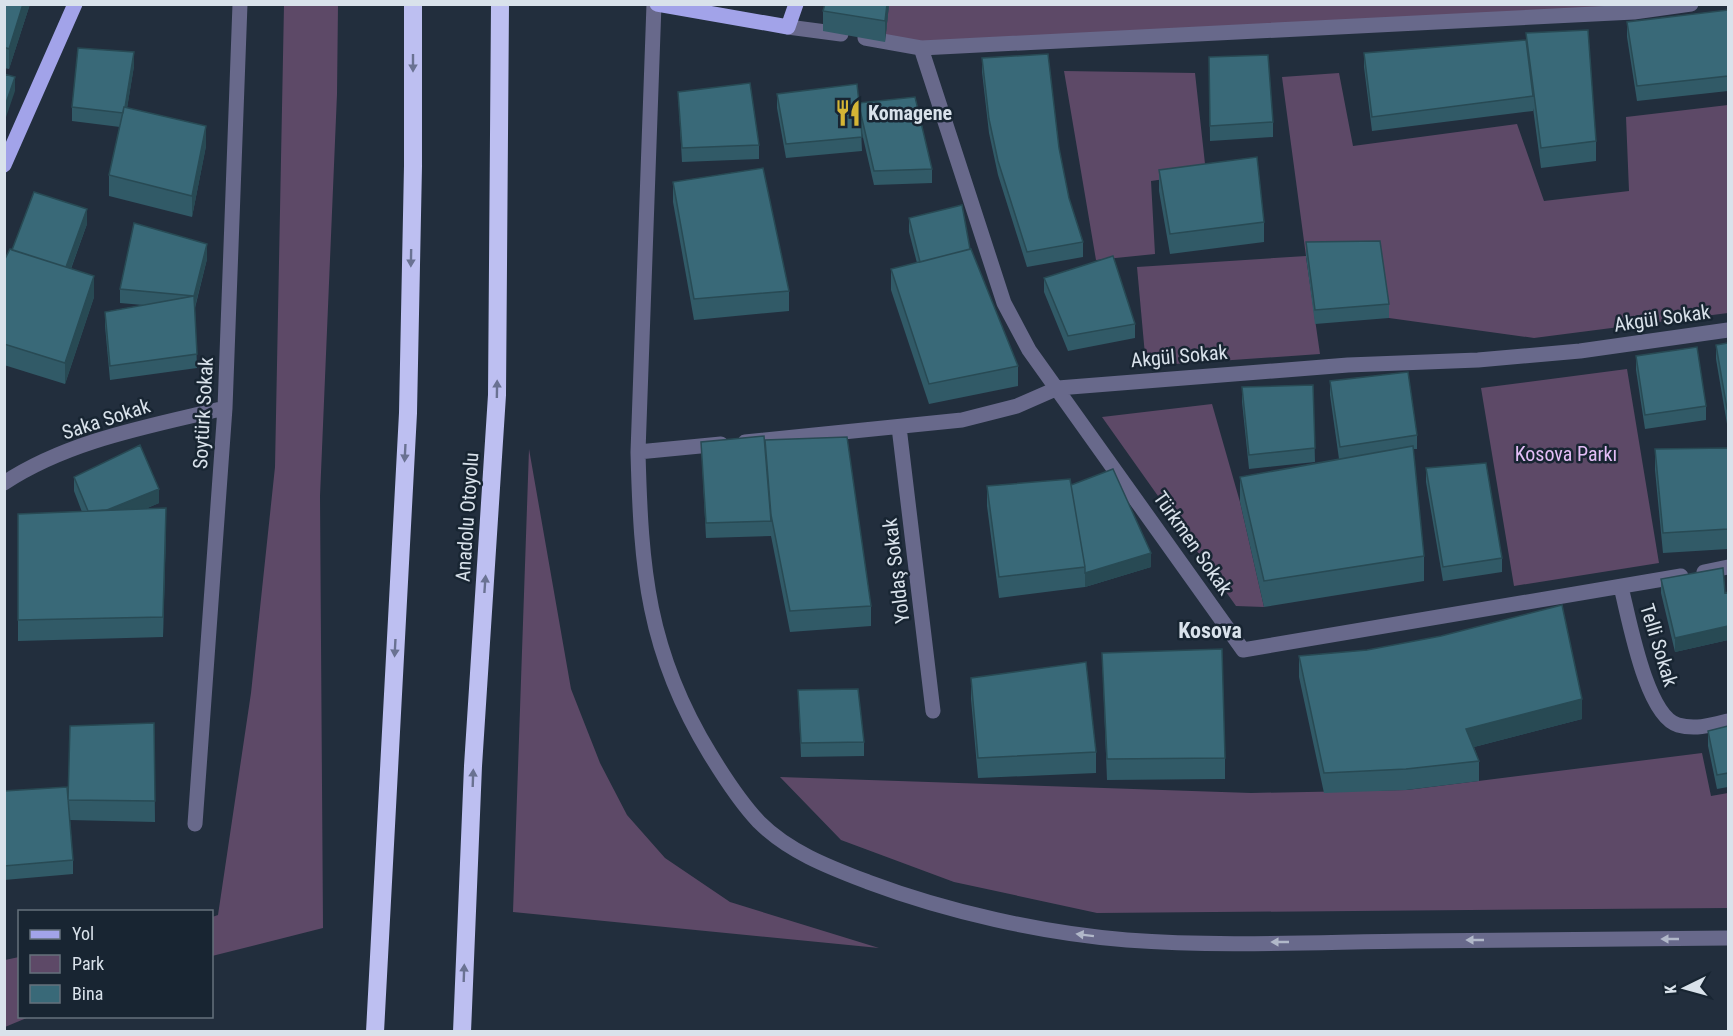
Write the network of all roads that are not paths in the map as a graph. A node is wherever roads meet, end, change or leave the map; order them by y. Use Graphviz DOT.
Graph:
graph roads {
  1 [pos="75,4"];
  2 [pos="240,4"];
  3 [pos="413,4"];
  4 [pos="500,4"];
  5 [pos="656,4"];
  6 [pos="796,4"];
  7 [pos="1691,4"];
  8 [pos="1634,8"];
  9 [pos="788,27"];
  10 [pos="921,48"];
  11 [pos="4,165"];
  12 [pos="1728,330"];
  13 [pos="1058,388"];
  14 [pos="225,408"];
  15 [pos="899,426"];
  16 [pos="638,452"];
  17 [pos="4,483"];
  18 [pos="1728,567"];
  19 [pos="1621,587"];
  20 [pos="933,711"];
  21 [pos="1728,721"];
  22 [pos="195,824"];
  23 [pos="1728,939"];
  24 [pos="375,1032"];
  25 [pos="462,1032"];
  1 -- 11 [label="main road"];
  2 -- 14 [label="street, Soytürk Sokak"];
  3 -- 24 [label="highway, one-way"];
  25 -- 4 [label="highway, Anadolu Otoyolu, one-way"];
  5 -- 9 [label="main road"];
  5 -- 16 [label="street"];
  6 -- 9 [label="main road"];
  7 -- 8 [label="street"];
  8 -- 10 [label="street"];
  9 -- 10 [label="street"];
  10 -- 13 [label="street, Türkmen Sokak"];
  12 -- 13 [label="street, Akgül Sokak"];
  13 -- 15 [label="street, Akgül Sokak"];
  13 -- 19 [label="street, Türkmen Sokak"];
  14 -- 17 [label="street, Saka Sokak"];
  14 -- 22 [label="street, Soytürk Sokak"];
  15 -- 16 [label="street, Akgül Sokak"];
  15 -- 20 [label="street, Yoldaş Sokak"];
  23 -- 16 [label="street, one-way"];
  18 -- 19 [label="street, Türkmen Sokak"];
  19 -- 21 [label="street, Telli Sokak"];
}
